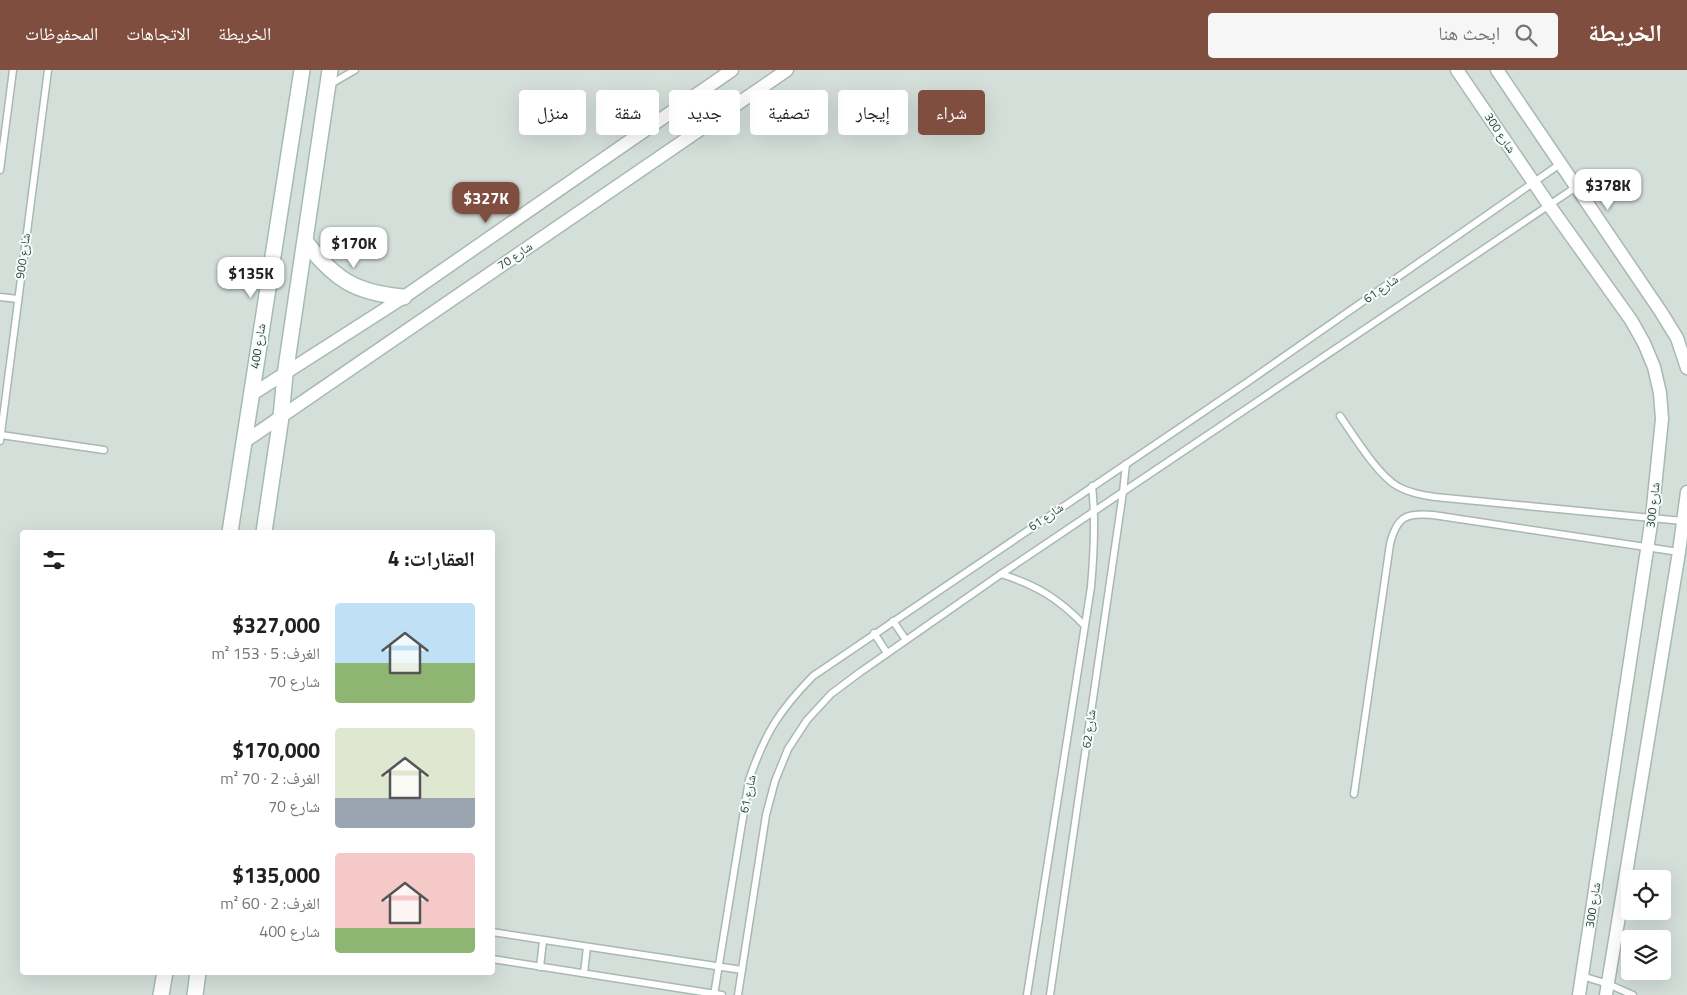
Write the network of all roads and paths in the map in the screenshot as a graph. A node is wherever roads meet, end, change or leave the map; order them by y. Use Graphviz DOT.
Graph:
graph roads {
  1 [pos="13,70"];
  2 [pos="48,70"];
  3 [pos="302,70"];
  4 [pos="330,70"];
  5 [pos="355,70"];
  6 [pos="732,70"];
  7 [pos="787,70"];
  8 [pos="1457,70"];
  9 [pos="1497,70"];
  10 [pos="328,86"];
  11 [pos="1560,164"];
  12 [pos="0,170"];
  13 [pos="1534,182"];
  14 [pos="1576,187"];
  15 [pos="1549,205"];
  16 [pos="305,241"];
  17 [pos="0,297"];
  18 [pos="404,297"];
  19 [pos="18,299"];
  20 [pos="1687,368"];
  21 [pos="285,375"];
  22 [pos="251,395"];
  23 [pos="1340,416"];
  24 [pos="281,417"];
  25 [pos="0,438"];
  26 [pos="244,442"];
  27 [pos="104,450"];
  28 [pos="1126,464"];
  29 [pos="1092,486"];
  30 [pos="1123,492"];
  31 [pos="1687,492"];
  32 [pos="1095,511"];
  33 [pos="1652,517"];
  34 [pos="1683,521"];
  35 [pos="230,530"];
  36 [pos="264,530"];
  37 [pos="1647,548"];
  38 [pos="1679,552"];
  39 [pos="1001,574"];
  40 [pos="893,620"];
  41 [pos="1084,625"];
  42 [pos="874,633"];
  43 [pos="906,640"];
  44 [pos="888,653"];
  45 [pos="1354,794"];
  46 [pos="495,933"];
  47 [pos="543,941"];
  48 [pos="587,947"];
  49 [pos="495,960"];
  50 [pos="718,966"];
  51 [pos="540,967"];
  52 [pos="742,970"];
  53 [pos="584,973"];
  54 [pos="164,975"];
  55 [pos="198,975"];
  56 [pos="1582,976"];
  57 [pos="1607,990"];
  58 [pos="714,994"];
  59 [pos="161,995"];
  60 [pos="195,995"];
  61 [pos="722,995"];
  62 [pos="738,995"];
  63 [pos="1028,995"];
  64 [pos="1050,995"];
  65 [pos="1578,995"];
  66 [pos="1633,995"];
  1 -- 12 [label="lane"];
  2 -- 19 [label="lane, شارع 900"];
  3 -- 22 [label="street, شارع 400"];
  4 -- 10 [label="street"];
  5 -- 10 [label="lane"];
  6 -- 18 [label="street"];
  7 -- 24 [label="street, شارع 70"];
  8 -- 13 [label="street, شارع 300"];
  9 -- 11 [label="street"];
  10 -- 16 [label="street"];
  11 -- 13 [label="lane, شارع 61"];
  11 -- 14 [label="street"];
  13 -- 15 [label="street, شارع 300"];
  13 -- 28 [label="lane, شارع 61"];
  14 -- 15 [label="lane, شارع 61"];
  14 -- 20 [label="street"];
  15 -- 30 [label="lane, شارع 61"];
  15 -- 33 [label="street, شارع 300"];
  16 -- 18 [label="street"];
  16 -- 21 [label="street"];
  17 -- 19 [label="lane"];
  18 -- 21 [label="street"];
  19 -- 25 [label="lane, شارع 900"];
  21 -- 22 [label="street"];
  21 -- 24 [label="street"];
  22 -- 26 [label="street, شارع 400"];
  23 -- 33 [label="lane"];
  24 -- 26 [label="street, شارع 70"];
  24 -- 36 [label="street"];
  25 -- 27 [label="lane"];
  26 -- 35 [label="street, شارع 400"];
  28 -- 29 [label="lane, شارع 61"];
  28 -- 30 [label="lane, شارع 62"];
  29 -- 32 [label="lane, شارع 62"];
  29 -- 40 [label="lane, شارع 61"];
  30 -- 32 [label="lane, شارع 61"];
  30 -- 64 [label="lane, شارع 62"];
  31 -- 34 [label="street"];
  32 -- 39 [label="lane, شارع 61"];
  32 -- 41 [label="lane, شارع 62"];
  33 -- 34 [label="lane"];
  33 -- 37 [label="street, شارع 300"];
  34 -- 38 [label="street"];
  37 -- 38 [label="lane"];
  37 -- 45 [label="lane"];
  37 -- 56 [label="street, شارع 300"];
  38 -- 57 [label="street"];
  39 -- 41 [label="lane"];
  39 -- 43 [label="lane, شارع 61"];
  40 -- 42 [label="lane, شارع 61"];
  40 -- 43 [label="lane"];
  41 -- 63 [label="lane, شارع 62"];
  42 -- 44 [label="lane"];
  42 -- 50 [label="lane, شارع 61"];
  43 -- 44 [label="lane, شارع 61"];
  44 -- 52 [label="lane, شارع 61"];
  46 -- 47 [label="lane"];
  47 -- 48 [label="lane"];
  47 -- 51 [label="lane"];
  48 -- 50 [label="lane"];
  48 -- 53 [label="lane"];
  49 -- 51 [label="lane"];
  50 -- 52 [label="lane"];
  50 -- 58 [label="lane, شارع 61"];
  51 -- 53 [label="lane"];
  52 -- 62 [label="lane, شارع 61"];
  53 -- 58 [label="lane"];
  54 -- 59 [label="street"];
  55 -- 60 [label="street"];
  56 -- 57 [label="lane"];
  56 -- 65 [label="street, شارع 300"];
  57 -- 66 [label="lane"];
  58 -- 61 [label="lane"];
}
